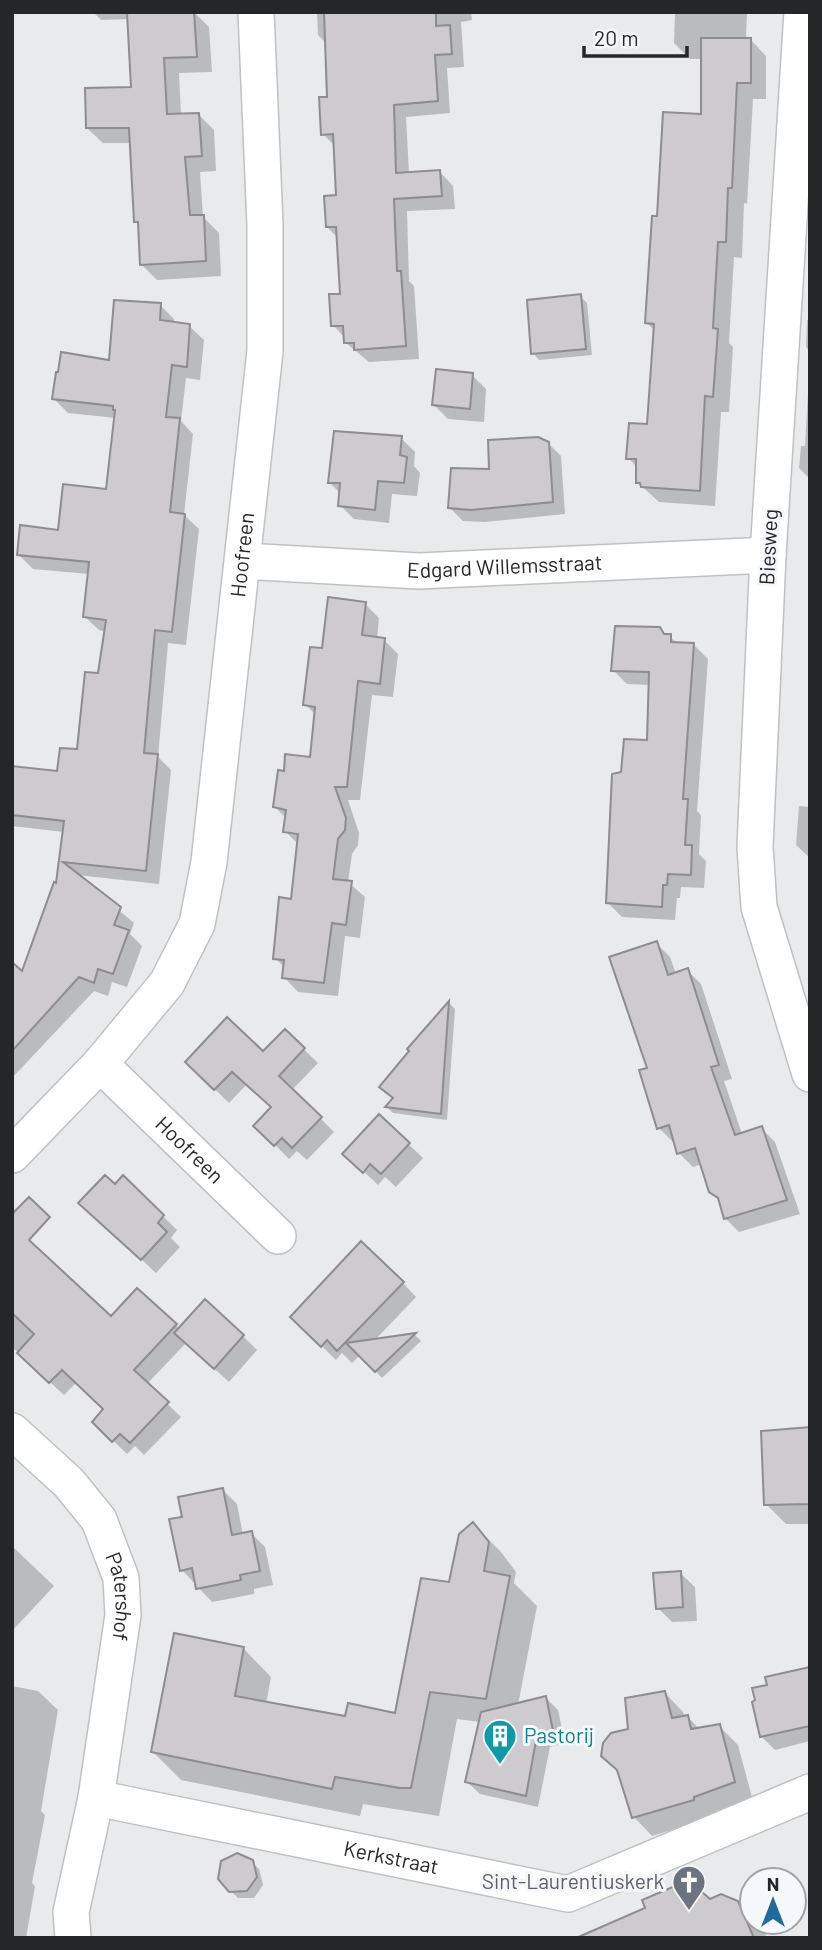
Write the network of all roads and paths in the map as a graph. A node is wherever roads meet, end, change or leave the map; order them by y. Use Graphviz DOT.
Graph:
graph roads {
  1 [pos="256,12"];
  2 [pos="802,12"];
  3 [pos="768,555"];
  4 [pos="243,561"];
  5 [pos="100,1064"];
  6 [pos="810,1074"];
  7 [pos="12,1156"];
  8 [pos="278,1236"];
  9 [pos="12,1431"];
  10 [pos="810,1792"];
  11 [pos="96,1798"];
  12 [pos="73,1938"];
  1 -- 4 [label="street, Hoofreen"];
  2 -- 3 [label="street, Biesweg"];
  3 -- 4 [label="street, Edgard Willemsstraat"];
  3 -- 6 [label="street, Biesweg"];
  4 -- 5 [label="street, Hoofreen"];
  5 -- 7 [label="street, Hoofreen"];
  5 -- 8 [label="street, Hoofreen"];
  9 -- 11 [label="street, Patershof"];
  10 -- 11 [label="street, Kerkstraat"];
  11 -- 12 [label="street"];
}
